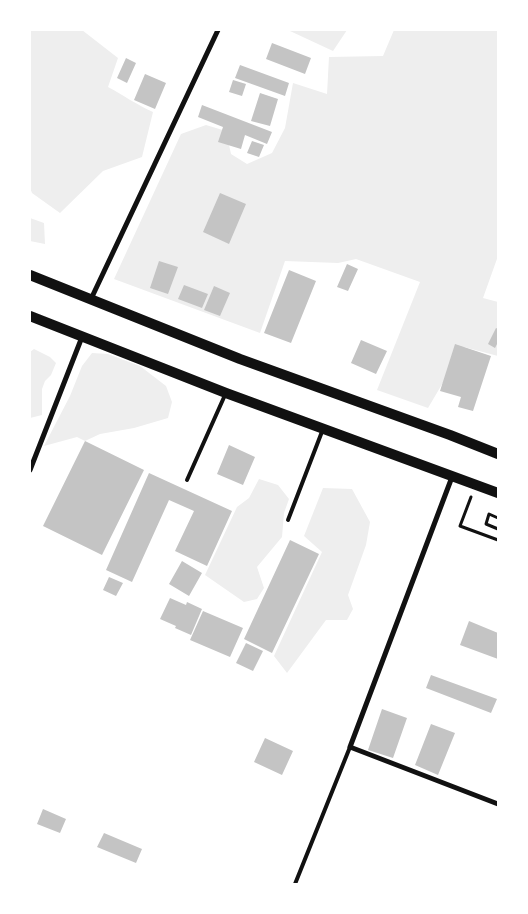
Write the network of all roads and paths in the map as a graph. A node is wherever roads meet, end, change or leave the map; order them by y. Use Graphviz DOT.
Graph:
graph roads {
  1 [pos="218,30"];
  2 [pos="30,275"];
  3 [pos="90,299"];
  4 [pos="30,316"];
  5 [pos="82,337"];
  6 [pos="226,393"];
  7 [pos="323,429"];
  8 [pos="498,454"];
  9 [pos="30,470"];
  10 [pos="452,477"];
  11 [pos="187,480"];
  12 [pos="475,485"];
  13 [pos="498,493"];
  14 [pos="498,518"];
  15 [pos="288,520"];
  16 [pos="498,529"];
  17 [pos="498,540"];
  18 [pos="350,747"];
  19 [pos="498,804"];
  20 [pos="295,884"];
  1 -- 3 [label="street"];
  2 -- 3 [label="main road"];
  3 -- 8 [label="main road"];
  4 -- 5 [label="main road"];
  5 -- 6 [label="main road"];
  5 -- 9 [label="street"];
  6 -- 7 [label="main road"];
  6 -- 11 [label="lane"];
  7 -- 10 [label="main road"];
  7 -- 15 [label="lane"];
  10 -- 12 [label="main road"];
  10 -- 18 [label="street"];
  12 -- 13 [label="main road"];
  12 -- 17 [label="path"];
  14 -- 16 [label="path"];
  18 -- 19 [label="street"];
  18 -- 20 [label="lane"];
}
